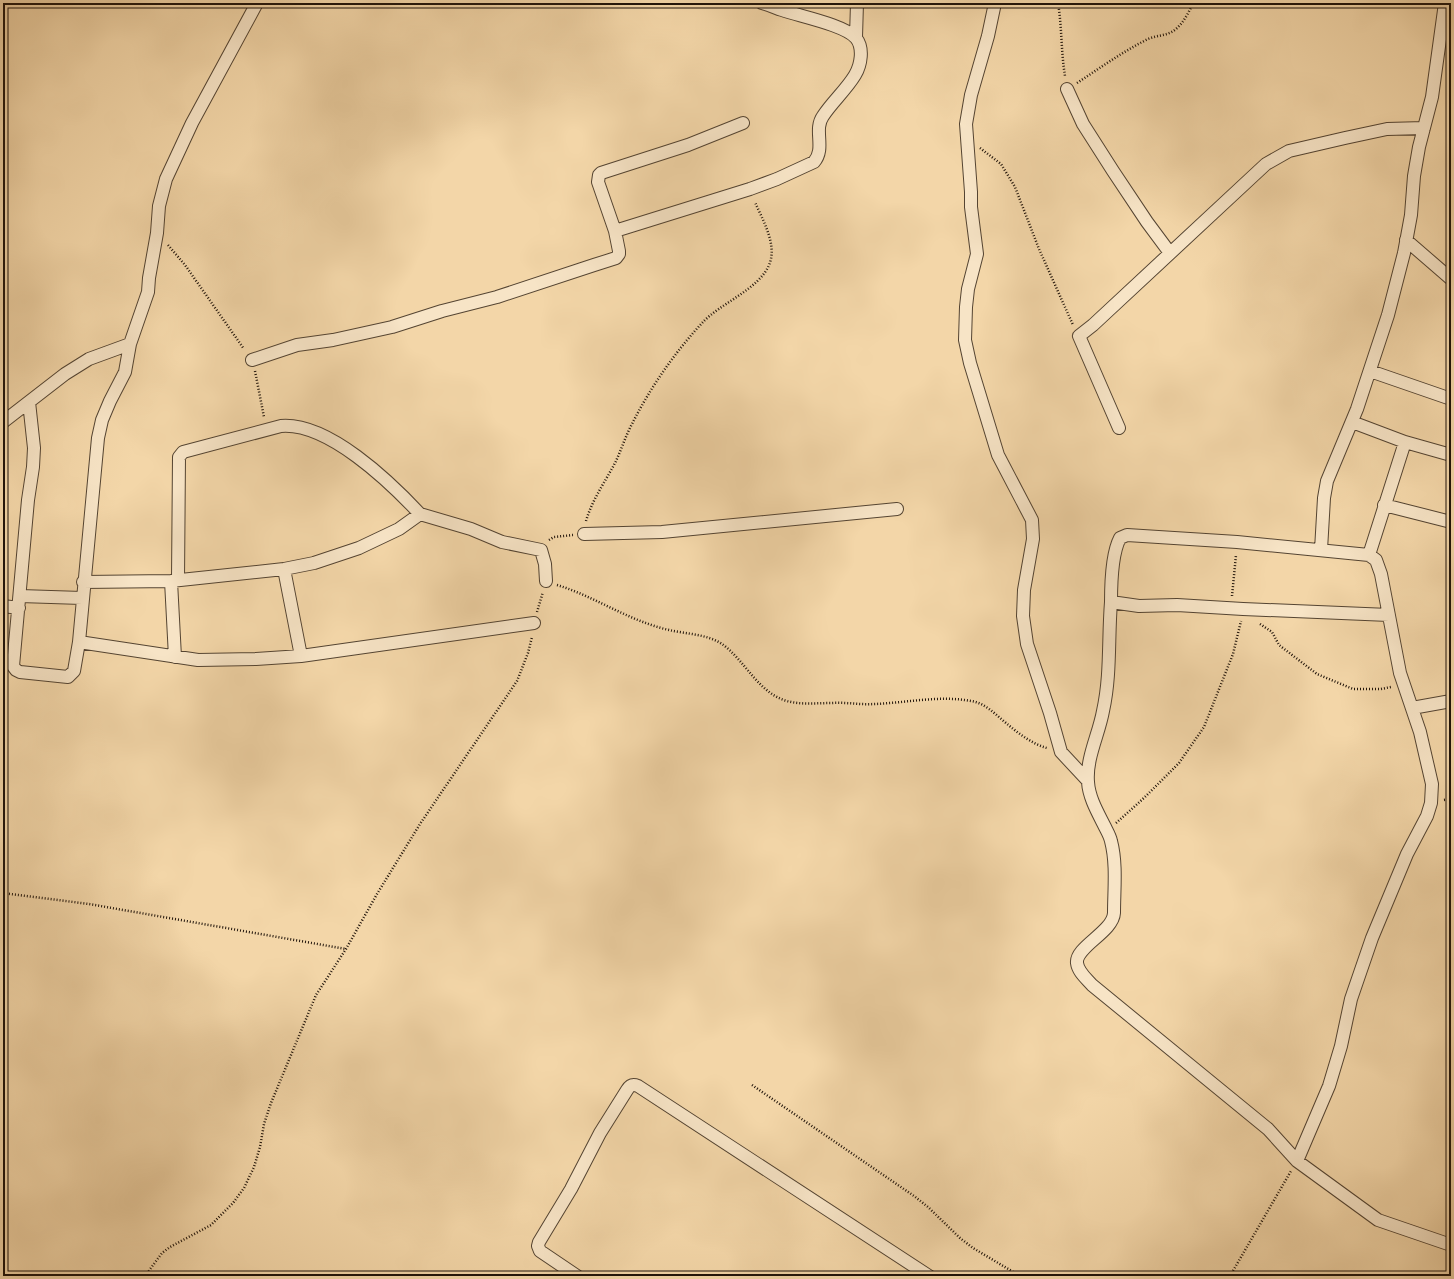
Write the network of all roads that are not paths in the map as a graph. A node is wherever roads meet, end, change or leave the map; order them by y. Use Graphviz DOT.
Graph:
graph roads {
  1 [pos="257,3"];
  2 [pos="762,3"];
  3 [pos="856,3"];
  4 [pos="995,3"];
  5 [pos="1445,3"];
  6 [pos="856,37"];
  7 [pos="1067,89"];
  8 [pos="744,123"];
  9 [pos="1424,128"];
  10 [pos="615,231"];
  11 [pos="1406,240"];
  12 [pos="1170,253"];
  13 [pos="1451,279"];
  14 [pos="130,344"];
  15 [pos="252,360"];
  16 [pos="1370,371"];
  17 [pos="1451,399"];
  18 [pos="29,402"];
  19 [pos="3,422"];
  20 [pos="1352,422"];
  21 [pos="1119,428"];
  22 [pos="1405,442"];
  23 [pos="1451,455"];
  24 [pos="1384,505"];
  25 [pos="897,509"];
  26 [pos="420,514"];
  27 [pos="1451,522"];
  28 [pos="584,534"];
  29 [pos="1321,550"];
  30 [pos="1369,555"];
  31 [pos="284,569"];
  32 [pos="174,581"];
  33 [pos="546,581"];
  34 [pos="83,582"];
  35 [pos="20,596"];
  36 [pos="82,598"];
  37 [pos="1111,602"];
  38 [pos="3,606"];
  39 [pos="19,608"];
  40 [pos="1389,615"];
  41 [pos="534,623"];
  42 [pos="79,642"];
  43 [pos="301,656"];
  44 [pos="175,657"];
  45 [pos="1451,701"];
  46 [pos="1412,708"];
  47 [pos="1088,781"];
  48 [pos="1298,1161"];
  49 [pos="1451,1246"];
  50 [pos="577,1276"];
  51 [pos="929,1276"];
  1 -- 14 [label="street"];
  2 -- 6 [label="street"];
  3 -- 6 [label="street"];
  4 -- 47 [label="street"];
  5 -- 9 [label="street"];
  6 -- 10 [label="street"];
  7 -- 12 [label="street"];
  8 -- 10 [label="street"];
  9 -- 11 [label="street"];
  9 -- 12 [label="street"];
  10 -- 15 [label="street"];
  11 -- 13 [label="street"];
  11 -- 16 [label="street"];
  12 -- 21 [label="street"];
  14 -- 18 [label="street"];
  14 -- 34 [label="street"];
  16 -- 17 [label="street"];
  16 -- 20 [label="street"];
  18 -- 19 [label="street"];
  18 -- 35 [label="street"];
  20 -- 22 [label="street"];
  20 -- 29 [label="street"];
  22 -- 23 [label="street"];
  22 -- 24 [label="street"];
  24 -- 27 [label="street"];
  24 -- 30 [label="street"];
  25 -- 28 [label="street"];
  26 -- 31 [label="street"];
  26 -- 32 [label="street"];
  26 -- 33 [label="street"];
  29 -- 30 [label="street"];
  29 -- 37 [label="street"];
  30 -- 40 [label="street"];
  31 -- 32 [label="street"];
  31 -- 43 [label="street"];
  32 -- 34 [label="street"];
  32 -- 44 [label="street"];
  34 -- 36 [label="street"];
  35 -- 36 [label="street"];
  35 -- 39 [label="street"];
  36 -- 42 [label="street"];
  37 -- 40 [label="street"];
  37 -- 47 [label="street"];
  38 -- 39 [label="street"];
  39 -- 42 [label="street"];
  40 -- 46 [label="street"];
  41 -- 43 [label="street"];
  42 -- 44 [label="street"];
  43 -- 44 [label="street"];
  45 -- 46 [label="street"];
  46 -- 48 [label="street"];
  47 -- 48 [label="street"];
  48 -- 49 [label="street"];
  50 -- 51 [label="street"];
}
